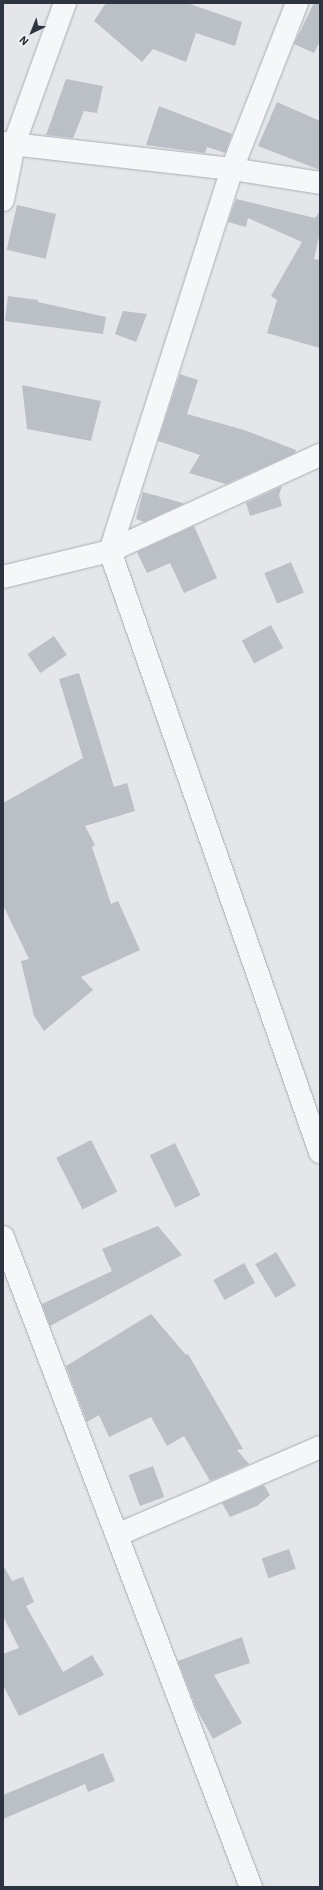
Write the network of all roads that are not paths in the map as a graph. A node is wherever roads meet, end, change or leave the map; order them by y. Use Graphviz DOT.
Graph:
graph roads {
  1 [pos="65,3"];
  2 [pos="297,3"];
  3 [pos="8,144"];
  4 [pos="232,169"];
  5 [pos="320,183"];
  6 [pos="3,200"];
  7 [pos="320,454"];
  8 [pos="110,551"];
  9 [pos="3,577"];
  10 [pos="320,1152"];
  11 [pos="3,1236"];
  12 [pos="320,1447"];
  13 [pos="117,1535"];
  14 [pos="251,1887"];
  1 -- 3 [label="street"];
  2 -- 4 [label="street"];
  3 -- 4 [label="street"];
  3 -- 6 [label="street"];
  4 -- 5 [label="street"];
  4 -- 8 [label="street"];
  7 -- 8 [label="street"];
  8 -- 9 [label="street"];
  8 -- 10 [label="street"];
  11 -- 13 [label="street"];
  12 -- 13 [label="street"];
  13 -- 14 [label="street"];
}
